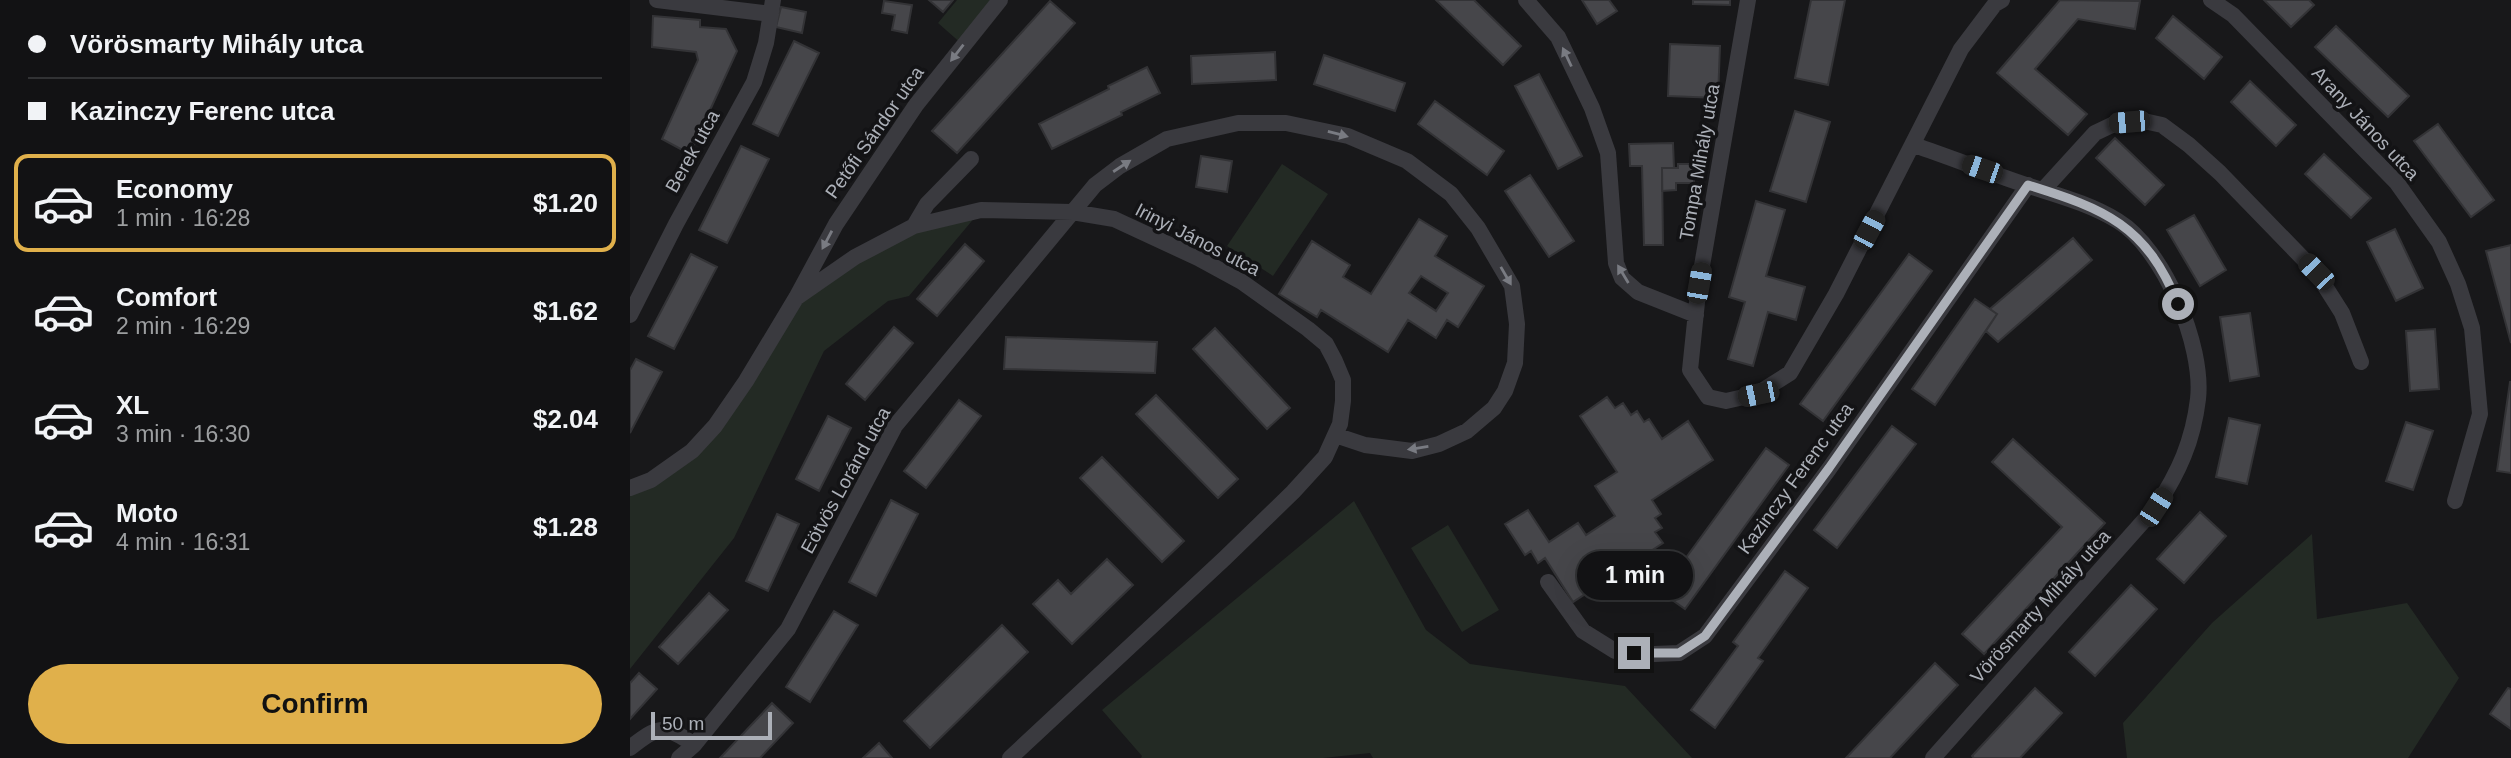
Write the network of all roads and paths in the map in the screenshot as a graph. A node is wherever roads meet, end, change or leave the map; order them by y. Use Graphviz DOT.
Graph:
graph roads {
  1 [pos="657,0"];
  2 [pos="1000,0"];
  3 [pos="1526,0"];
  4 [pos="1748,0"];
  5 [pos="2002,0"];
  6 [pos="2211,0"];
  7 [pos="772,7"];
  8 [pos="1914,145"];
  9 [pos="971,159"];
  10 [pos="2035,188"];
  11 [pos="1072,212"];
  12 [pos="914,226"];
  13 [pos="796,298"];
  14 [pos="630,315"];
  15 [pos="1696,315"];
  16 [pos="2361,362"];
  17 [pos="1335,435"];
  18 [pos="630,488"];
  19 [pos="2455,501"];
  20 [pos="1548,582"];
  21 [pos="694,744"];
  22 [pos="630,748"];
  23 [pos="680,758"];
  24 [pos="1010,758"];
  25 [pos="1933,758"];
  1 -- 7 [label="street"];
  2 -- 13 [label="street, Petőfi Sándor utca, one-way"];
  15 -- 3 [label="street, one-way"];
  4 -- 15 [label="street, Tompa Mihály utca"];
  5 -- 8 [label="street"];
  6 -- 19 [label="street, Arany János utca"];
  7 -- 14 [label="street, Berek utca"];
  8 -- 10 [label="street, Vörösmarty Mihály utca"];
  8 -- 15 [label="street, Tompa Mihály utca"];
  9 -- 12 [label="street"];
  10 -- 16 [label="street, Kazinczy Ferenc utca"];
  10 -- 20 [label="street, Kazinczy Ferenc utca"];
  10 -- 25 [label="street, Vörösmarty Mihály utca"];
  11 -- 12 [label="street, Irinyi János utca"];
  11 -- 17 [label="street, Irinyi János utca"];
  11 -- 17 [label="street, Eötvös Loránd utca, one-way"];
  11 -- 21 [label="street, Eötvös Loránd utca"];
  12 -- 13 [label="street, Irinyi János utca"];
  13 -- 18 [label="street"];
  17 -- 24 [label="street, Irinyi János utca"];
  21 -- 22 [label="street"];
  21 -- 23 [label="street, Eötvös Loránd utca"];
}
